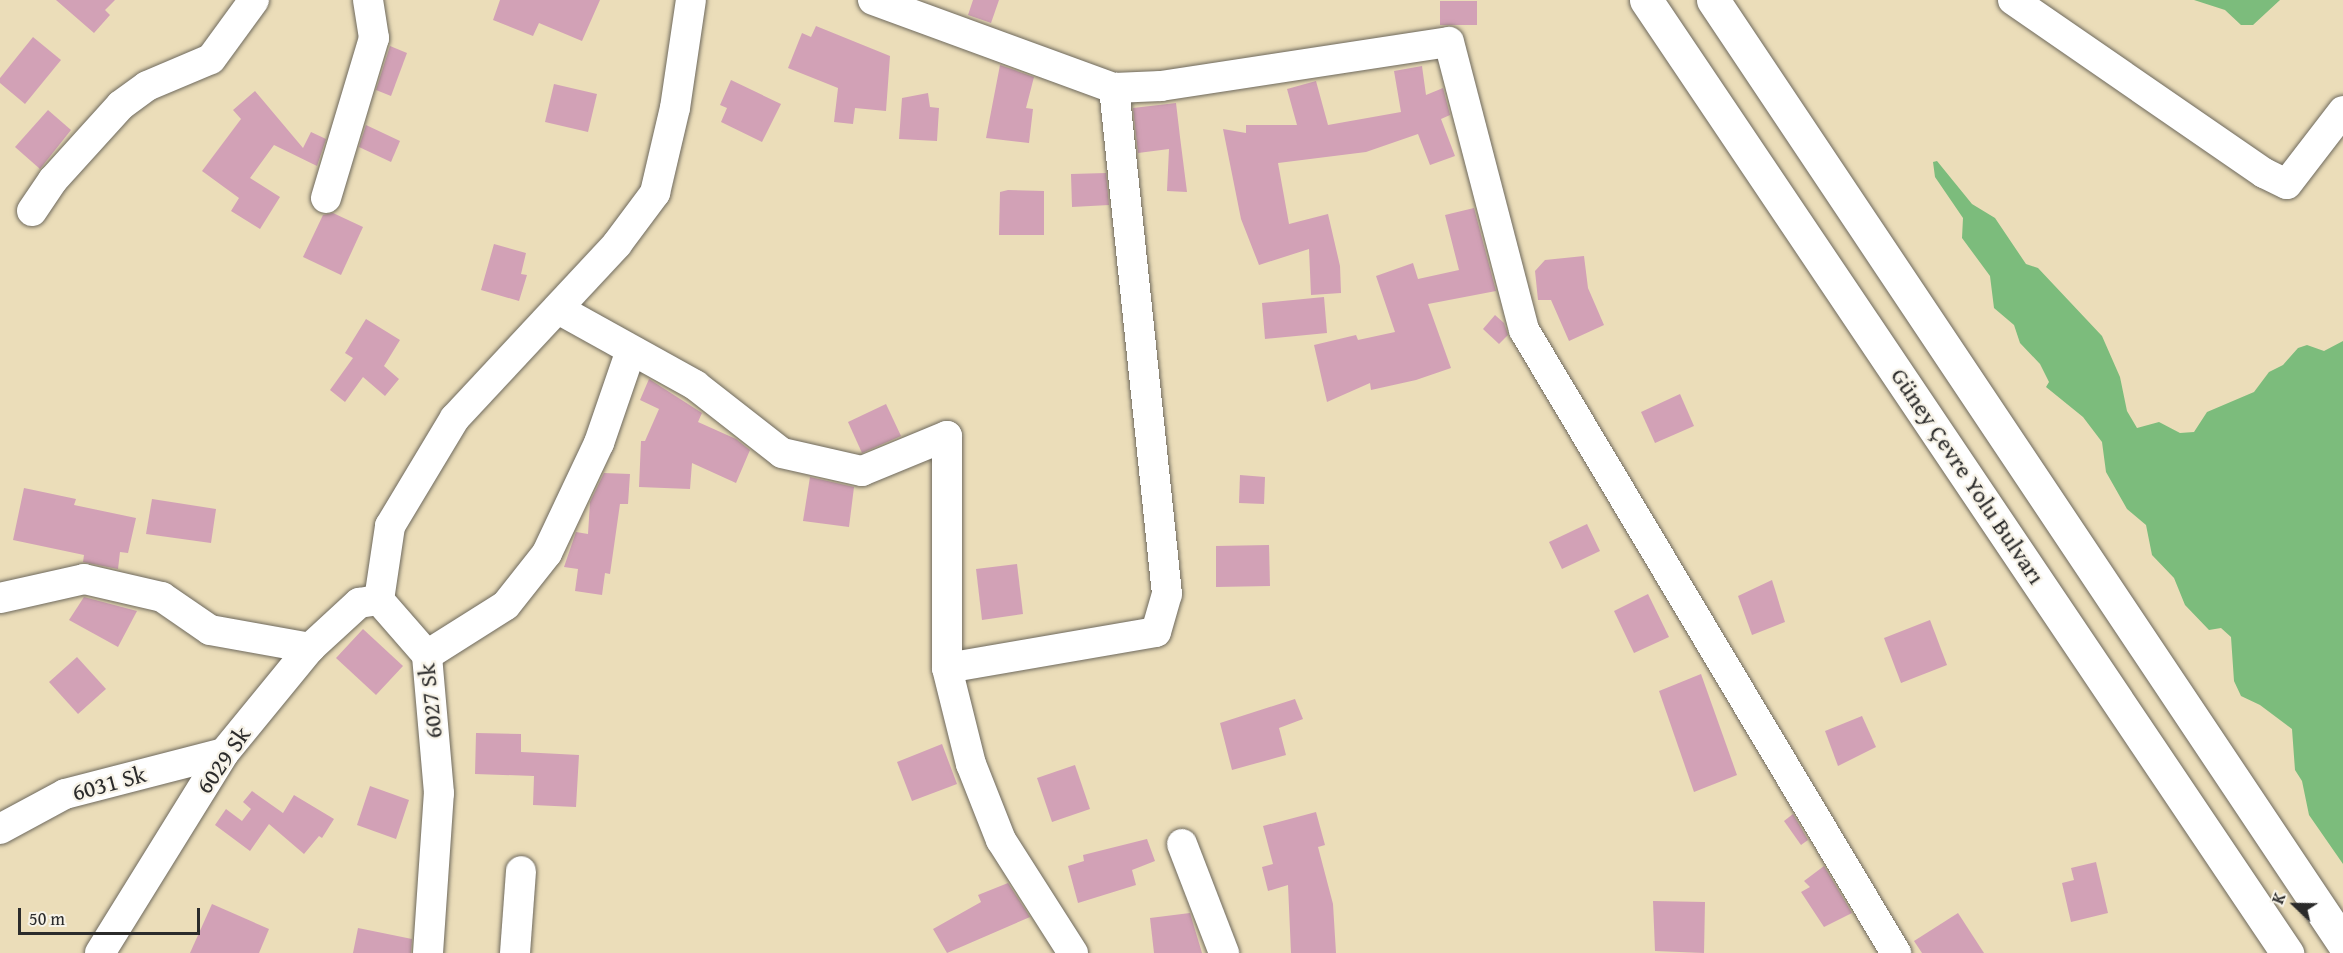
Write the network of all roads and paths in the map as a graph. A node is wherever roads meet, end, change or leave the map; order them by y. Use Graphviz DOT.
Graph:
graph roads {
  1 [pos="254,0"];
  2 [pos="368,0"];
  3 [pos="691,0"];
  4 [pos="873,0"];
  5 [pos="1646,0"];
  6 [pos="1713,0"];
  7 [pos="2013,0"];
  8 [pos="1114,88"];
  9 [pos="2343,111"];
  10 [pos="326,198"];
  11 [pos="32,211"];
  12 [pos="558,309"];
  13 [pos="631,350"];
  14 [pos="0,598"];
  15 [pos="379,600"];
  16 [pos="310,648"];
  17 [pos="428,655"];
  18 [pos="947,668"];
  19 [pos="224,753"];
  20 [pos="0,828"];
  21 [pos="1182,844"];
  22 [pos="521,871"];
  23 [pos="2343,943"];
  24 [pos="100,953"];
  25 [pos="428,953"];
  26 [pos="515,953"];
  27 [pos="1073,953"];
  28 [pos="1224,953"];
  29 [pos="1896,953"];
  30 [pos="2287,953"];
  1 -- 11 [label="street"];
  2 -- 10 [label="street"];
  3 -- 12 [label="street"];
  4 -- 8 [label="street"];
  5 -- 30 [label="highway, Güney Çevre Yolu Bulvarı"];
  6 -- 23 [label="highway"];
  7 -- 9 [label="street"];
  8 -- 18 [label="street"];
  8 -- 29 [label="street"];
  12 -- 13 [label="street"];
  12 -- 15 [label="street"];
  13 -- 17 [label="street"];
  13 -- 18 [label="street"];
  14 -- 16 [label="street"];
  15 -- 16 [label="street, 6029 Sk"];
  15 -- 17 [label="street, 6027 Sk"];
  16 -- 19 [label="street, 6029 Sk"];
  17 -- 25 [label="street, 6027 Sk"];
  18 -- 27 [label="street"];
  19 -- 20 [label="street, 6031 Sk"];
  19 -- 24 [label="street, 6029 Sk"];
  21 -- 28 [label="street"];
  22 -- 26 [label="street"];
}
